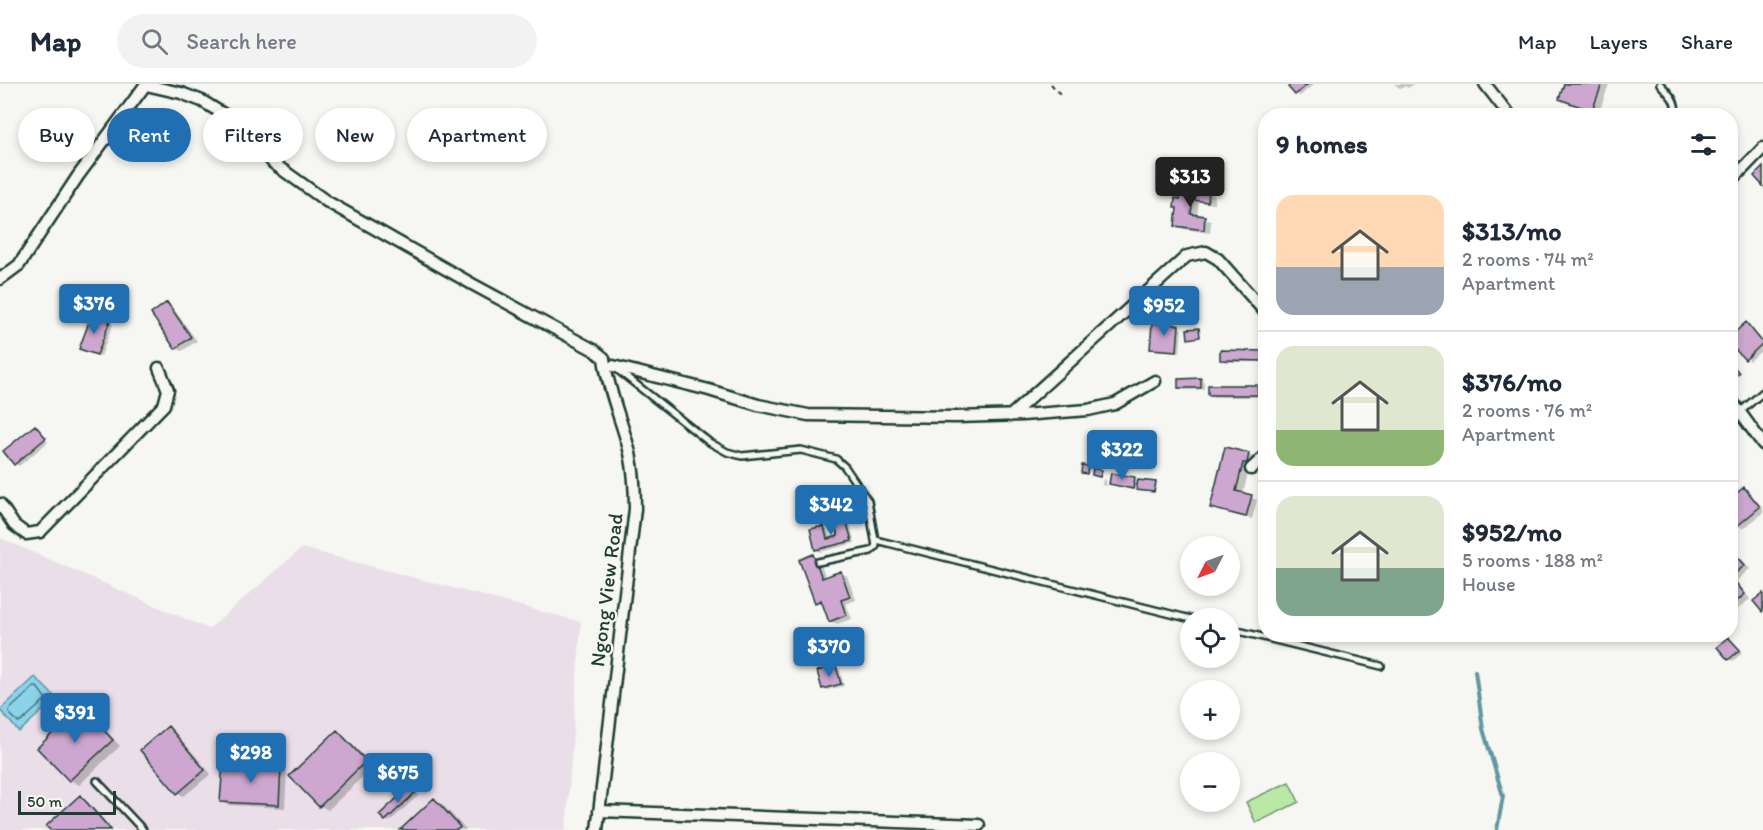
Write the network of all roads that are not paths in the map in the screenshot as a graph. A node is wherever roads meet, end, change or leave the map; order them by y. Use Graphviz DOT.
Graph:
graph roads {
  1 [pos="1485,84"];
  2 [pos="1660,84"];
  3 [pos="146,85"];
  4 [pos="1504,108"];
  5 [pos="1676,108"];
  6 [pos="1763,148"];
  7 [pos="1738,174"];
  8 [pos="0,279"];
  9 [pos="1258,304"];
  10 [pos="604,358"];
  11 [pos="613,366"];
  12 [pos="159,368"];
  13 [pos="1155,381"];
  14 [pos="1763,392"];
  15 [pos="1738,409"];
  16 [pos="1740,412"];
  17 [pos="1010,416"];
  18 [pos="1763,444"];
  19 [pos="1258,462"];
  20 [pos="1251,469"];
  21 [pos="0,504"];
  22 [pos="876,540"];
  23 [pos="818,562"];
  24 [pos="1180,616"];
  25 [pos="1240,631"];
  26 [pos="1258,635"];
  27 [pos="1286,642"];
  28 [pos="1381,666"];
  29 [pos="97,781"];
  30 [pos="599,811"];
  31 [pos="979,825"];
  32 [pos="143,830"];
  33 [pos="597,830"];
  1 -- 4 [label="street"];
  2 -- 5 [label="lane"];
  3 -- 8 [label="street"];
  3 -- 10 [label="street"];
  6 -- 7 [label="street"];
  9 -- 17 [label="street"];
  10 -- 11 [label="lane"];
  10 -- 30 [label="street, Ngong View Road"];
  11 -- 17 [label="street"];
  11 -- 22 [label="lane"];
  12 -- 21 [label="street"];
  13 -- 17 [label="street"];
  14 -- 16 [label="lane"];
  15 -- 16 [label="street"];
  16 -- 18 [label="street"];
  19 -- 20 [label="street"];
  22 -- 23 [label="lane"];
  22 -- 24 [label="lane"];
  25 -- 26 [label="lane"];
  27 -- 28 [label="lane"];
  29 -- 32 [label="lane"];
  30 -- 31 [label="street"];
  30 -- 33 [label="street, Ngong View Road"];
}
